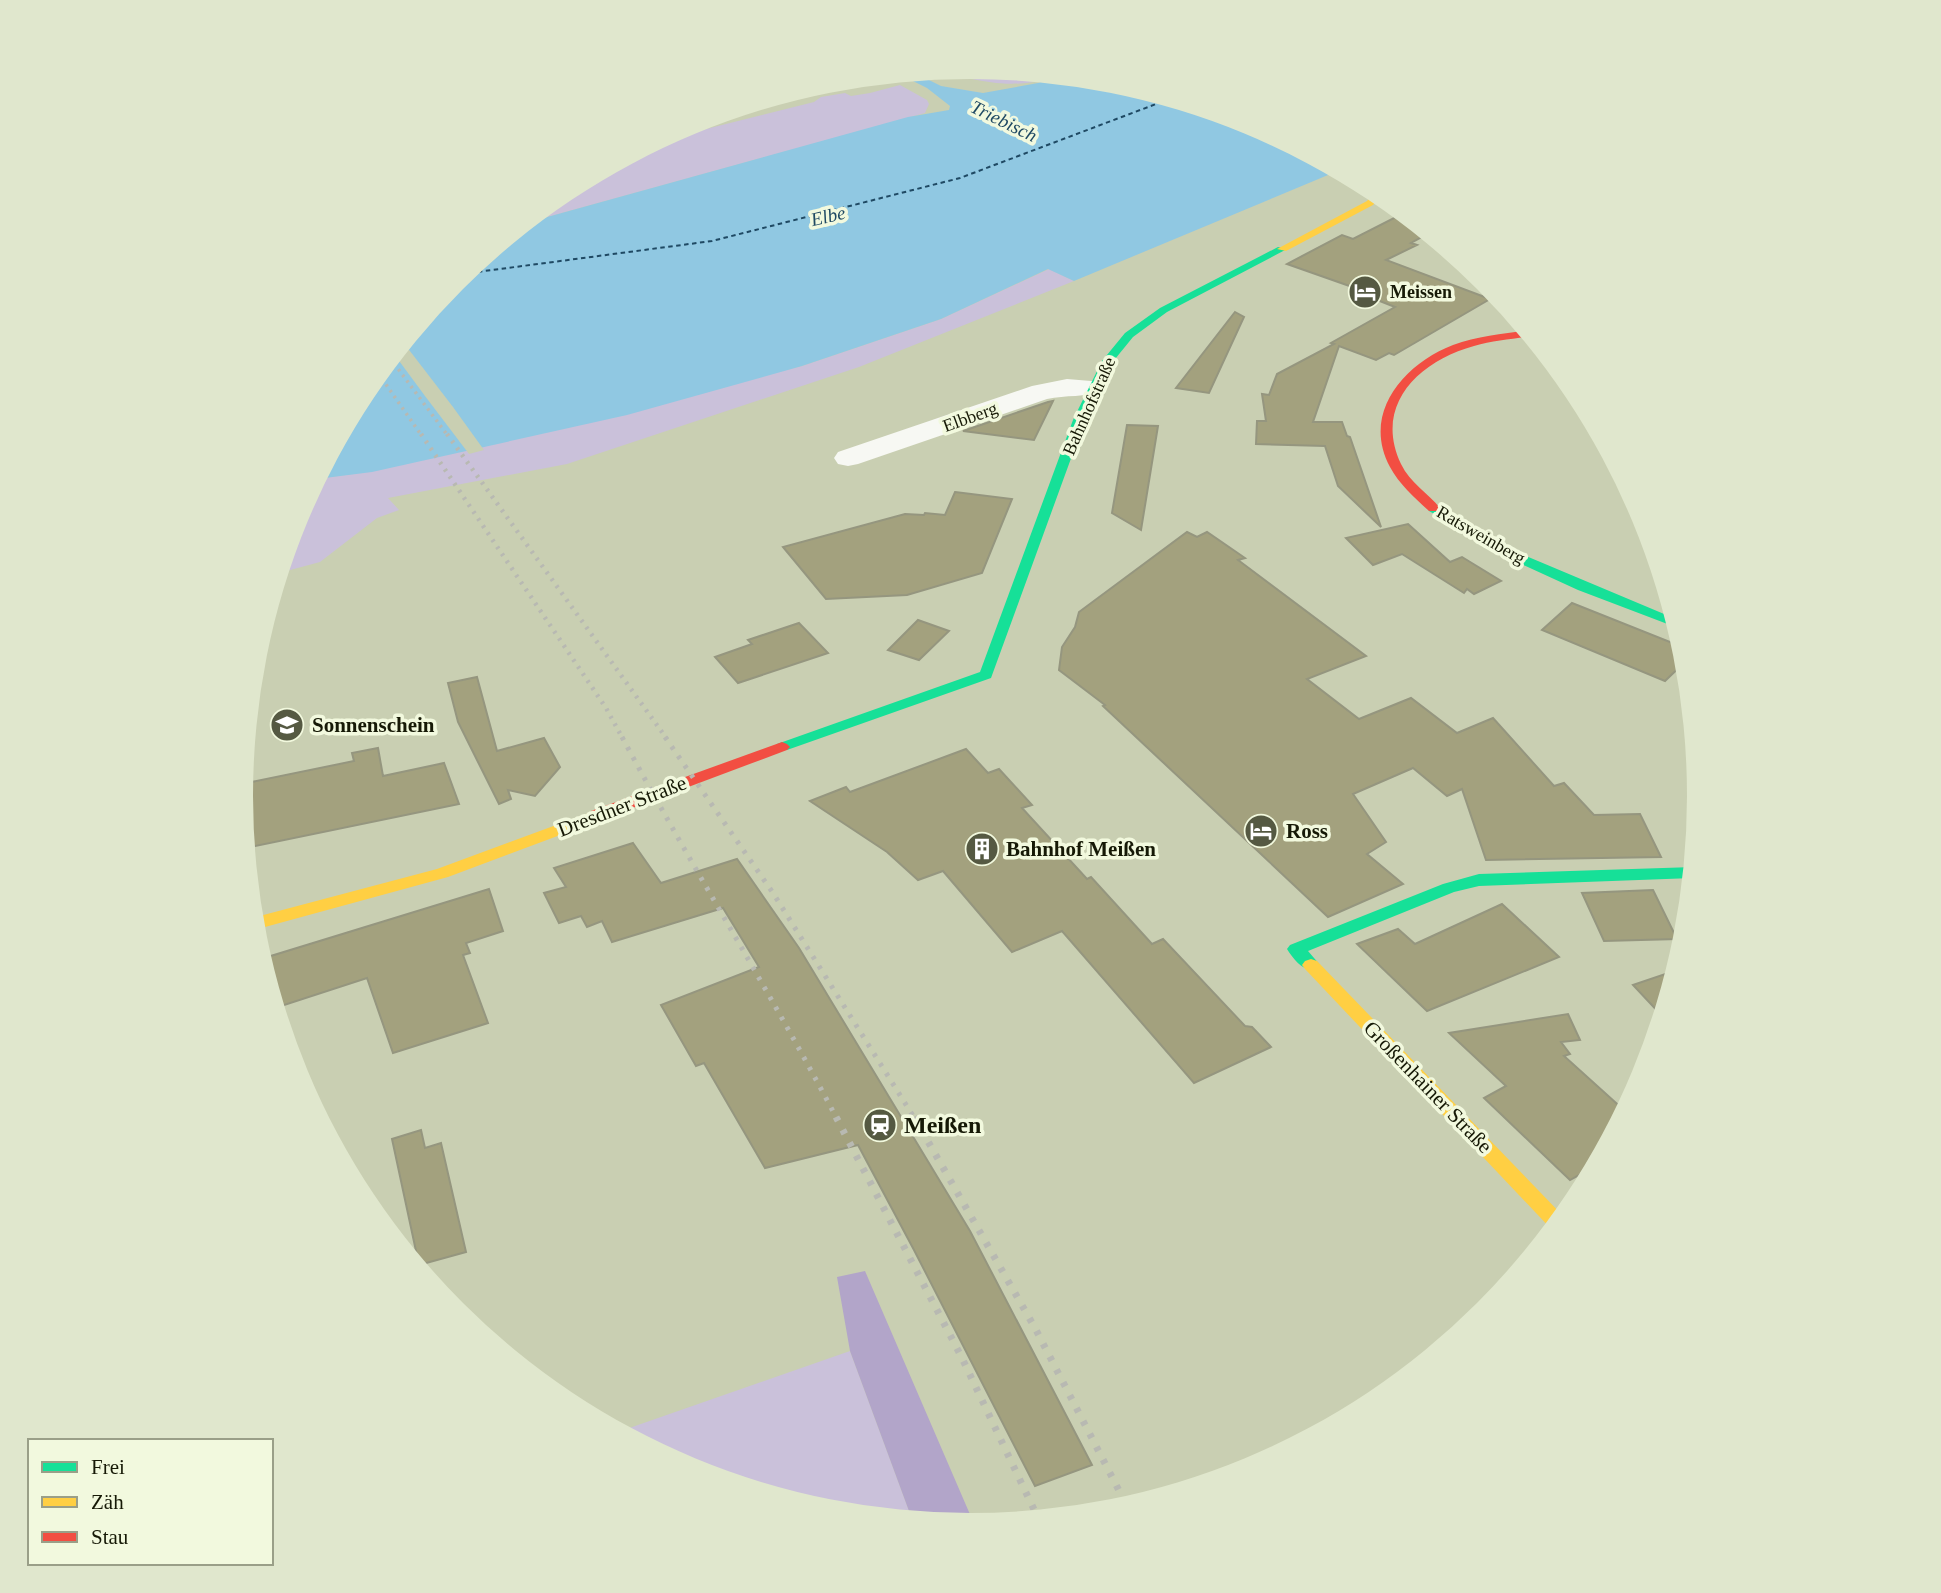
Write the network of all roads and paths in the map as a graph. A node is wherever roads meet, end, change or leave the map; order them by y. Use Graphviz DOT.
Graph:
graph roads {
  1 [pos="1371,202"];
  2 [pos="1520,335"];
  3 [pos="1094,387"];
  4 [pos="848,458"];
  5 [pos="1666,619"];
  6 [pos="986,674"];
  7 [pos="1684,872"];
  8 [pos="264,921"];
  9 [pos="1551,1217"];
  1 -- 3 [label="main road, Bahnhofstraße"];
  2 -- 5 [label="main road, Ratsweinberg"];
  3 -- 4 [label="street, Elbberg"];
  3 -- 6 [label="main road, Bahnhofstraße"];
  6 -- 8 [label="main road, Dresdner Straße"];
  7 -- 9 [label="main road, Großenhainer Straße"];
}
